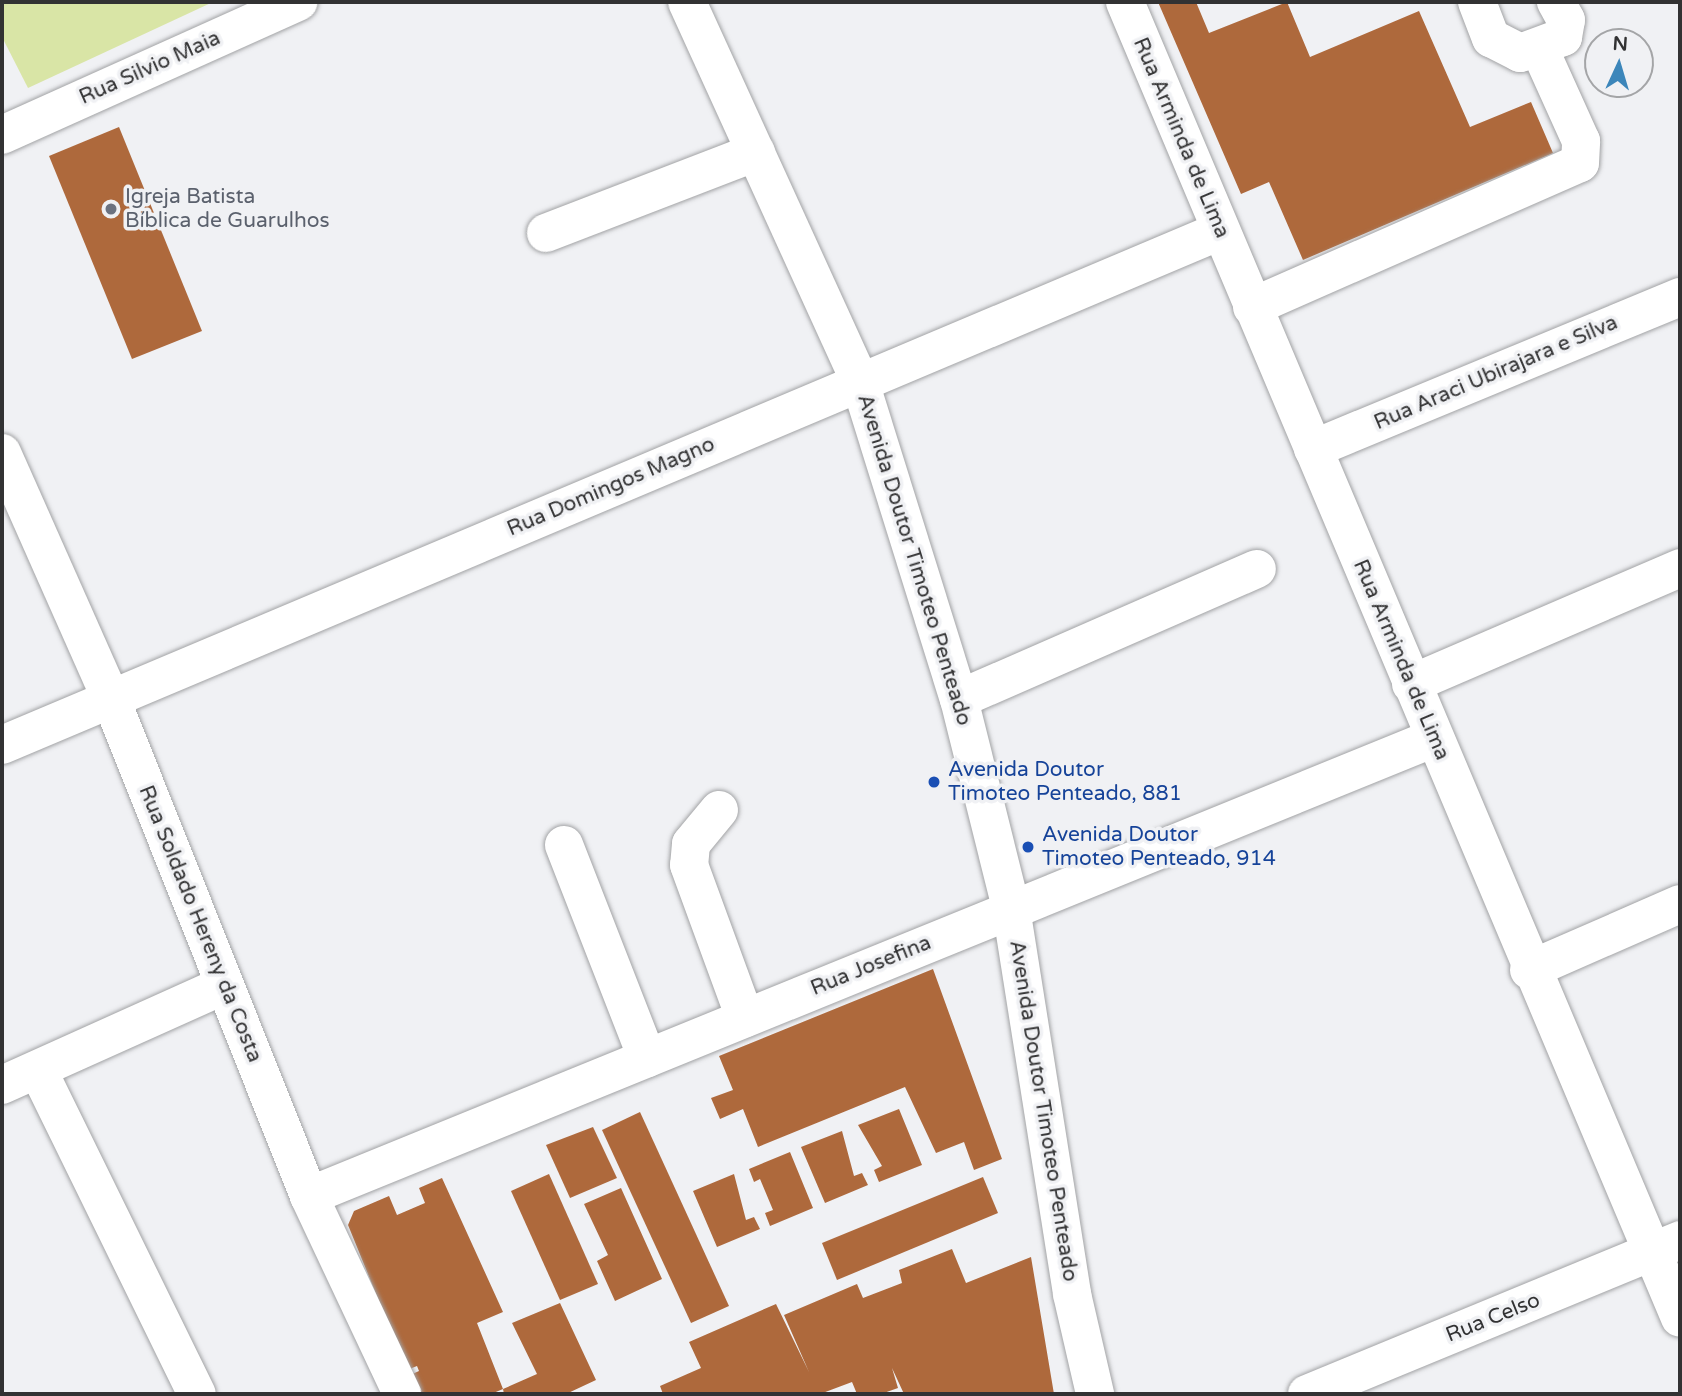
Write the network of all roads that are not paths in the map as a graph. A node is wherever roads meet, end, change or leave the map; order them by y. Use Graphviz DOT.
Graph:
graph roads {
  1 [pos="298,2"];
  2 [pos="687,2"];
  3 [pos="1125,2"];
  4 [pos="1477,2"];
  5 [pos="1556,2"];
  6 [pos="1539,48"];
  7 [pos="2,135"];
  8 [pos="755,152"];
  9 [pos="1220,232"];
  10 [pos="546,233"];
  11 [pos="1680,297"];
  12 [pos="1252,307"];
  13 [pos="860,382"];
  14 [pos="1312,449"];
  15 [pos="2,453"];
  16 [pos="1680,568"];
  17 [pos="1257,569"];
  18 [pos="1411,684"];
  19 [pos="111,699"];
  20 [pos="959,699"];
  21 [pos="1434,738"];
  22 [pos="2,745"];
  23 [pos="719,810"];
  24 [pos="564,845"];
  25 [pos="1680,904"];
  26 [pos="1011,908"];
  27 [pos="1529,970"];
  28 [pos="224,985"];
  29 [pos="745,1018"];
  30 [pos="647,1058"];
  31 [pos="38,1070"];
  32 [pos="2,1085"];
  33 [pos="309,1196"];
  34 [pos="1666,1246"];
  35 [pos="1680,1318"];
  36 [pos="197,1394"];
  37 [pos="402,1394"];
  38 [pos="1095,1394"];
  39 [pos="1307,1394"];
  1 -- 7 [label="street, Rua Silvio Maia"];
  2 -- 8 [label="street, Avenida Doutor Timoteo Penteado"];
  3 -- 9 [label="street, Rua Arminda de Lima"];
  4 -- 6 [label="street"];
  5 -- 6 [label="street"];
  6 -- 12 [label="street"];
  8 -- 10 [label="street"];
  8 -- 13 [label="street, Avenida Doutor Timoteo Penteado"];
  9 -- 12 [label="street, Rua Arminda de Lima"];
  9 -- 13 [label="street, Rua Domingos Magno"];
  11 -- 14 [label="street, Rua Araci Ubirajara e Silva"];
  12 -- 14 [label="street, Rua Arminda de Lima"];
  13 -- 19 [label="street, Rua Domingos Magno"];
  13 -- 20 [label="street, Avenida Doutor Timoteo Penteado"];
  14 -- 18 [label="street, Rua Arminda de Lima"];
  15 -- 19 [label="street, Rua Soldado Hereny da Costa"];
  16 -- 18 [label="street"];
  17 -- 20 [label="street"];
  18 -- 21 [label="street, Rua Arminda de Lima"];
  19 -- 22 [label="street, Rua Domingos Magno"];
  19 -- 28 [label="street, Rua Soldado Hereny da Costa"];
  20 -- 26 [label="street, Avenida Doutor Timoteo Penteado"];
  21 -- 26 [label="street, Rua Josefina"];
  21 -- 27 [label="street, Rua Arminda de Lima"];
  23 -- 29 [label="street"];
  24 -- 30 [label="street"];
  25 -- 27 [label="street"];
  26 -- 29 [label="street, Rua Josefina"];
  26 -- 38 [label="street, Avenida Doutor Timoteo Penteado"];
  27 -- 34 [label="street, Rua Arminda de Lima"];
  28 -- 31 [label="street"];
  28 -- 33 [label="street, Rua Soldado Hereny da Costa"];
  29 -- 30 [label="street, Rua Josefina"];
  30 -- 33 [label="street, Rua Josefina"];
  31 -- 32 [label="street"];
  31 -- 36 [label="street"];
  33 -- 37 [label="street, Rua Soldado Hereny da Costa"];
  34 -- 35 [label="street, Rua Arminda de Lima"];
  34 -- 39 [label="street, Rua Celso"];
}
